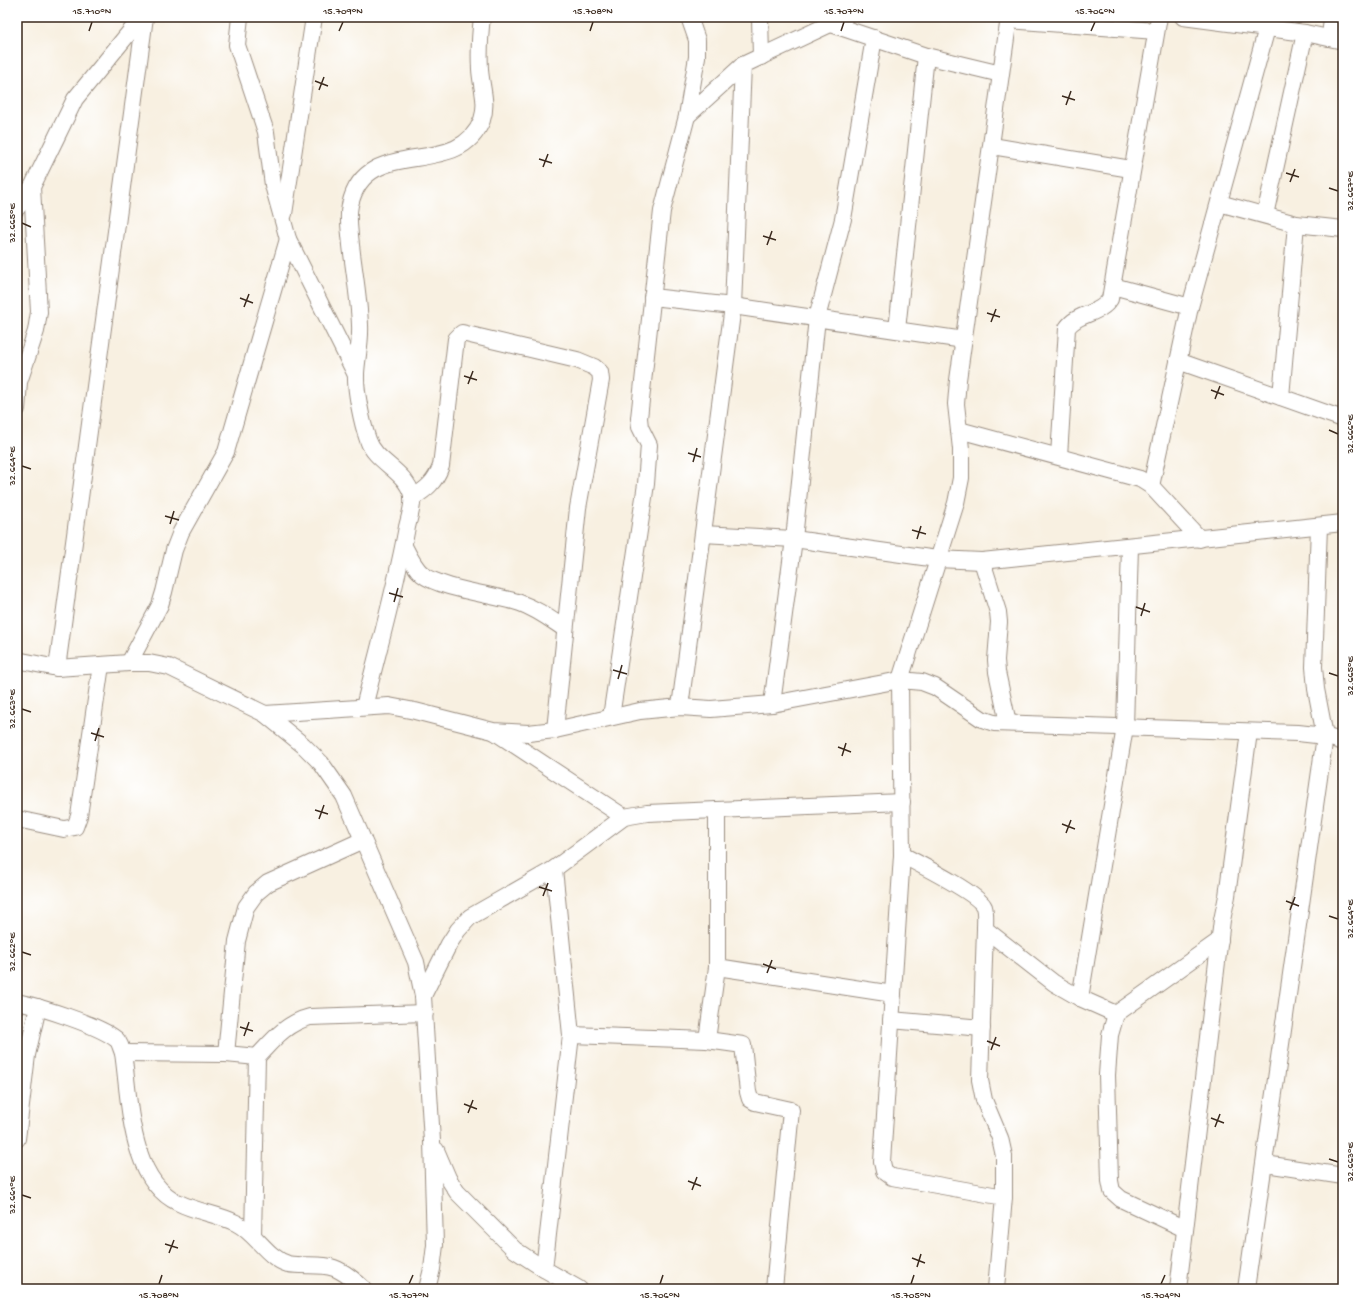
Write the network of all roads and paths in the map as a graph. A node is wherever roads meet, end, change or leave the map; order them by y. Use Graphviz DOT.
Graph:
graph roads {
  1 [pos="142,17"];
  2 [pos="145,17"];
  3 [pos="240,17"];
  4 [pos="314,17"];
  5 [pos="482,17"];
  6 [pos="689,17"];
  7 [pos="760,17"];
  8 [pos="1183,17"];
  9 [pos="1332,17"];
  10 [pos="1008,18"];
  11 [pos="838,21"];
  12 [pos="1268,23"];
  13 [pos="1158,24"];
  14 [pos="1305,33"];
  15 [pos="874,38"];
  16 [pos="1336,40"];
  17 [pos="926,56"];
  18 [pos="761,57"];
  19 [pos="743,65"];
  20 [pos="1001,74"];
  21 [pos="687,116"];
  22 [pos="992,146"];
  23 [pos="1131,169"];
  24 [pos="32,187"];
  25 [pos="1219,203"];
  26 [pos="17,208"];
  27 [pos="1265,215"];
  28 [pos="283,220"];
  29 [pos="1296,224"];
  30 [pos="1343,229"];
  31 [pos="288,239"];
  32 [pos="1113,286"];
  33 [pos="652,297"];
  34 [pos="733,306"];
  35 [pos="1190,306"];
  36 [pos="817,318"];
  37 [pos="897,330"];
  38 [pos="964,340"];
  39 [pos="1178,361"];
  40 [pos="356,375"];
  41 [pos="1281,397"];
  42 [pos="17,409"];
  43 [pos="1343,419"];
  44 [pos="959,430"];
  45 [pos="1059,456"];
  46 [pos="1151,486"];
  47 [pos="412,498"];
  48 [pos="1343,523"];
  49 [pos="1319,526"];
  50 [pos="703,534"];
  51 [pos="794,539"];
  52 [pos="1200,539"];
  53 [pos="404,546"];
  54 [pos="1130,546"];
  55 [pos="937,559"];
  56 [pos="982,561"];
  57 [pos="565,629"];
  58 [pos="17,660"];
  59 [pos="129,663"];
  60 [pos="101,665"];
  61 [pos="57,668"];
  62 [pos="900,680"];
  63 [pos="772,704"];
  64 [pos="364,707"];
  65 [pos="680,707"];
  66 [pos="265,714"];
  67 [pos="611,717"];
  68 [pos="1008,723"];
  69 [pos="1125,727"];
  70 [pos="555,730"];
  71 [pos="493,731"];
  72 [pos="1249,732"];
  73 [pos="1325,736"];
  74 [pos="1343,742"];
  75 [pos="902,802"];
  76 [pos="717,810"];
  77 [pos="624,817"];
  78 [pos="17,819"];
  79 [pos="363,840"];
  80 [pos="902,855"];
  81 [pos="554,869"];
  82 [pos="985,929"];
  83 [pos="1220,940"];
  84 [pos="717,967"];
  85 [pos="893,994"];
  86 [pos="424,996"];
  87 [pos="1080,998"];
  88 [pos="17,1002"];
  89 [pos="38,1007"];
  90 [pos="424,1013"];
  91 [pos="1116,1014"];
  92 [pos="891,1020"];
  93 [pos="982,1028"];
  94 [pos="571,1035"];
  95 [pos="708,1040"];
  96 [pos="124,1053"];
  97 [pos="22,1054"];
  98 [pos="226,1054"];
  99 [pos="257,1057"];
  100 [pos="17,1140"];
  101 [pos="432,1141"];
  102 [pos="1265,1164"];
  103 [pos="1343,1176"];
  104 [pos="1004,1197"];
  105 [pos="1185,1229"];
  106 [pos="253,1235"];
  107 [pos="544,1269"];
  108 [pos="364,1289"];
  109 [pos="427,1289"];
  110 [pos="579,1289"];
  111 [pos="774,1289"];
  112 [pos="996,1289"];
  113 [pos="1178,1289"];
  114 [pos="1246,1289"];
  1 -- 24 [label="street"];
  2 -- 61 [label="street"];
  3 -- 28 [label="street"];
  4 -- 28 [label="street"];
  5 -- 40 [label="street"];
  6 -- 21 [label="street"];
  7 -- 18 [label="street"];
  8 -- 12 [label="street"];
  9 -- 16 [label="street"];
  10 -- 13 [label="street"];
  10 -- 20 [label="street"];
  11 -- 15 [label="street"];
  11 -- 18 [label="street"];
  12 -- 14 [label="street"];
  12 -- 25 [label="street"];
  13 -- 23 [label="street"];
  14 -- 16 [label="street"];
  14 -- 27 [label="street"];
  15 -- 17 [label="street"];
  15 -- 36 [label="street"];
  17 -- 20 [label="street"];
  17 -- 37 [label="street"];
  18 -- 19 [label="street"];
  19 -- 21 [label="street"];
  19 -- 34 [label="street"];
  20 -- 22 [label="street"];
  21 -- 33 [label="street"];
  22 -- 23 [label="street"];
  22 -- 38 [label="street"];
  23 -- 32 [label="street"];
  24 -- 26 [label="street"];
  24 -- 42 [label="street"];
  25 -- 27 [label="street"];
  25 -- 35 [label="street"];
  27 -- 29 [label="street"];
  28 -- 31 [label="street"];
  29 -- 30 [label="street"];
  29 -- 41 [label="street"];
  31 -- 40 [label="street"];
  31 -- 59 [label="street"];
  32 -- 35 [label="street"];
  32 -- 45 [label="street"];
  33 -- 34 [label="street"];
  33 -- 67 [label="street"];
  34 -- 36 [label="street"];
  34 -- 50 [label="street"];
  35 -- 39 [label="street"];
  36 -- 37 [label="street"];
  36 -- 51 [label="street"];
  37 -- 38 [label="street"];
  38 -- 44 [label="street"];
  39 -- 41 [label="street"];
  39 -- 46 [label="street"];
  40 -- 47 [label="street"];
  41 -- 43 [label="street"];
  44 -- 45 [label="street"];
  44 -- 55 [label="street"];
  45 -- 46 [label="street"];
  46 -- 52 [label="street"];
  47 -- 53 [label="street"];
  47 -- 57 [label="street"];
  48 -- 49 [label="street"];
  49 -- 52 [label="street"];
  49 -- 73 [label="street"];
  50 -- 51 [label="street"];
  50 -- 65 [label="street"];
  51 -- 55 [label="street"];
  51 -- 63 [label="street"];
  52 -- 54 [label="street"];
  53 -- 57 [label="street"];
  53 -- 64 [label="street"];
  54 -- 56 [label="street"];
  54 -- 69 [label="street"];
  55 -- 56 [label="street"];
  55 -- 62 [label="street"];
  56 -- 68 [label="street"];
  57 -- 70 [label="street"];
  58 -- 61 [label="street"];
  59 -- 60 [label="street"];
  59 -- 66 [label="street"];
  60 -- 61 [label="street"];
  60 -- 78 [label="street"];
  62 -- 63 [label="street"];
  62 -- 68 [label="street"];
  62 -- 75 [label="street"];
  63 -- 65 [label="street"];
  64 -- 66 [label="street"];
  64 -- 71 [label="street"];
  65 -- 67 [label="street"];
  66 -- 79 [label="street"];
  67 -- 70 [label="street"];
  68 -- 69 [label="street"];
  69 -- 72 [label="street"];
  69 -- 87 [label="street"];
  70 -- 71 [label="street"];
  71 -- 77 [label="street"];
  72 -- 73 [label="street"];
  72 -- 83 [label="street"];
  73 -- 74 [label="street"];
  73 -- 102 [label="street"];
  75 -- 76 [label="street"];
  75 -- 80 [label="street"];
  76 -- 77 [label="street"];
  76 -- 84 [label="street"];
  77 -- 81 [label="street"];
  79 -- 86 [label="street"];
  79 -- 98 [label="street"];
  80 -- 82 [label="street"];
  80 -- 85 [label="street"];
  81 -- 86 [label="street"];
  81 -- 94 [label="street"];
  82 -- 87 [label="street"];
  82 -- 93 [label="street"];
  83 -- 91 [label="street"];
  83 -- 105 [label="street"];
  84 -- 85 [label="street"];
  84 -- 95 [label="street"];
  85 -- 92 [label="street"];
  86 -- 90 [label="street"];
  87 -- 91 [label="street"];
  88 -- 89 [label="street"];
  89 -- 96 [label="street"];
  89 -- 97 [label="street"];
  90 -- 99 [label="street"];
  90 -- 101 [label="street"];
  91 -- 105 [label="street"];
  92 -- 93 [label="street"];
  92 -- 104 [label="street"];
  93 -- 104 [label="street"];
  94 -- 95 [label="street"];
  94 -- 107 [label="street"];
  95 -- 111 [label="street"];
  96 -- 98 [label="street"];
  96 -- 106 [label="street"];
  97 -- 100 [label="street"];
  98 -- 99 [label="street"];
  99 -- 106 [label="street"];
  101 -- 107 [label="street"];
  101 -- 109 [label="street"];
  102 -- 103 [label="street"];
  102 -- 114 [label="street"];
  104 -- 112 [label="street"];
  105 -- 113 [label="street"];
  106 -- 108 [label="street"];
  107 -- 110 [label="street"];
}
